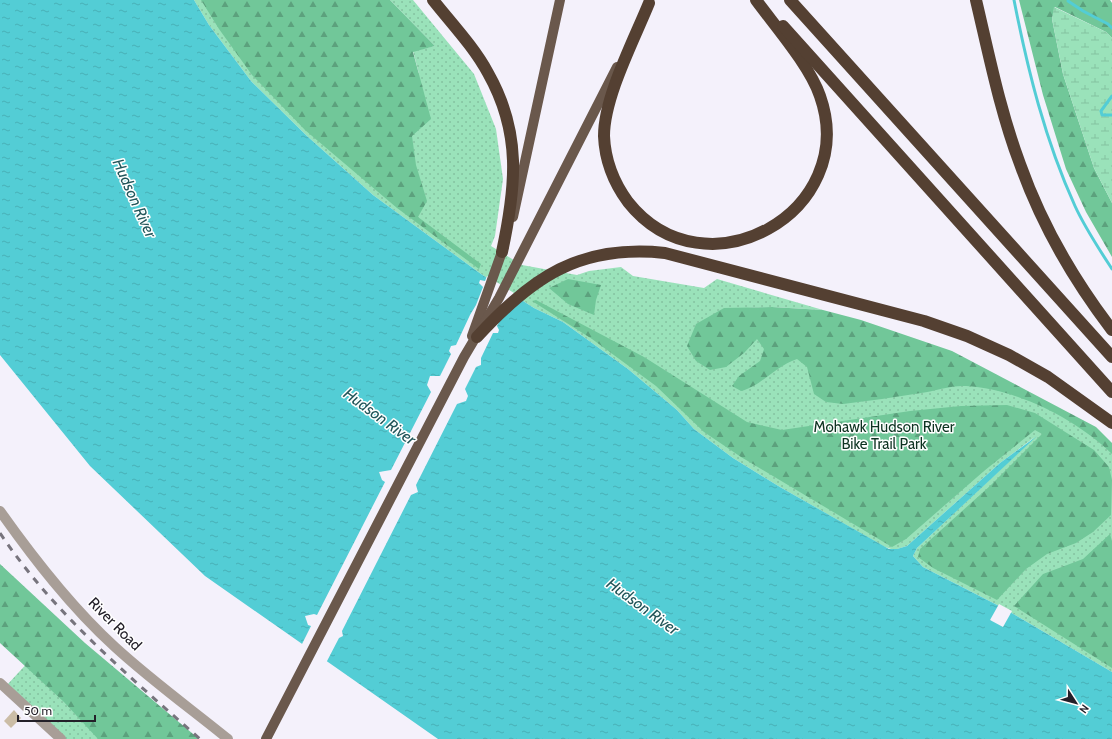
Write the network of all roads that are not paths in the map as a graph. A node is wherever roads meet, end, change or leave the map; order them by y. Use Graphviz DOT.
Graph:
graph roads {
  1 [pos="433,0"];
  2 [pos="560,0"];
  3 [pos="756,0"];
  4 [pos="760,0"];
  5 [pos="790,0"];
  6 [pos="976,0"];
  7 [pos="650,2"];
  8 [pos="513,211"];
  9 [pos="502,252"];
  10 [pos="1112,330"];
  11 [pos="477,337"];
  12 [pos="464,357"];
  13 [pos="1112,357"];
  14 [pos="1112,392"];
  15 [pos="1112,423"];
  16 [pos="0,511"];
  17 [pos="0,683"];
  18 [pos="61,739"];
  19 [pos="228,739"];
  20 [pos="266,739"];
  1 -- 8 [label="highway"];
  2 -- 8 [label="main road"];
  3 -- 7 [label="highway"];
  4 -- 14 [label="highway"];
  5 -- 13 [label="highway"];
  6 -- 10 [label="highway"];
  7 -- 11 [label="main road"];
  8 -- 9 [label="highway"];
  9 -- 12 [label="main road"];
  11 -- 12 [label="main road"];
  11 -- 15 [label="highway"];
  12 -- 20 [label="main road"];
  16 -- 19 [label="street, River Road"];
  17 -- 18 [label="street"];
}
